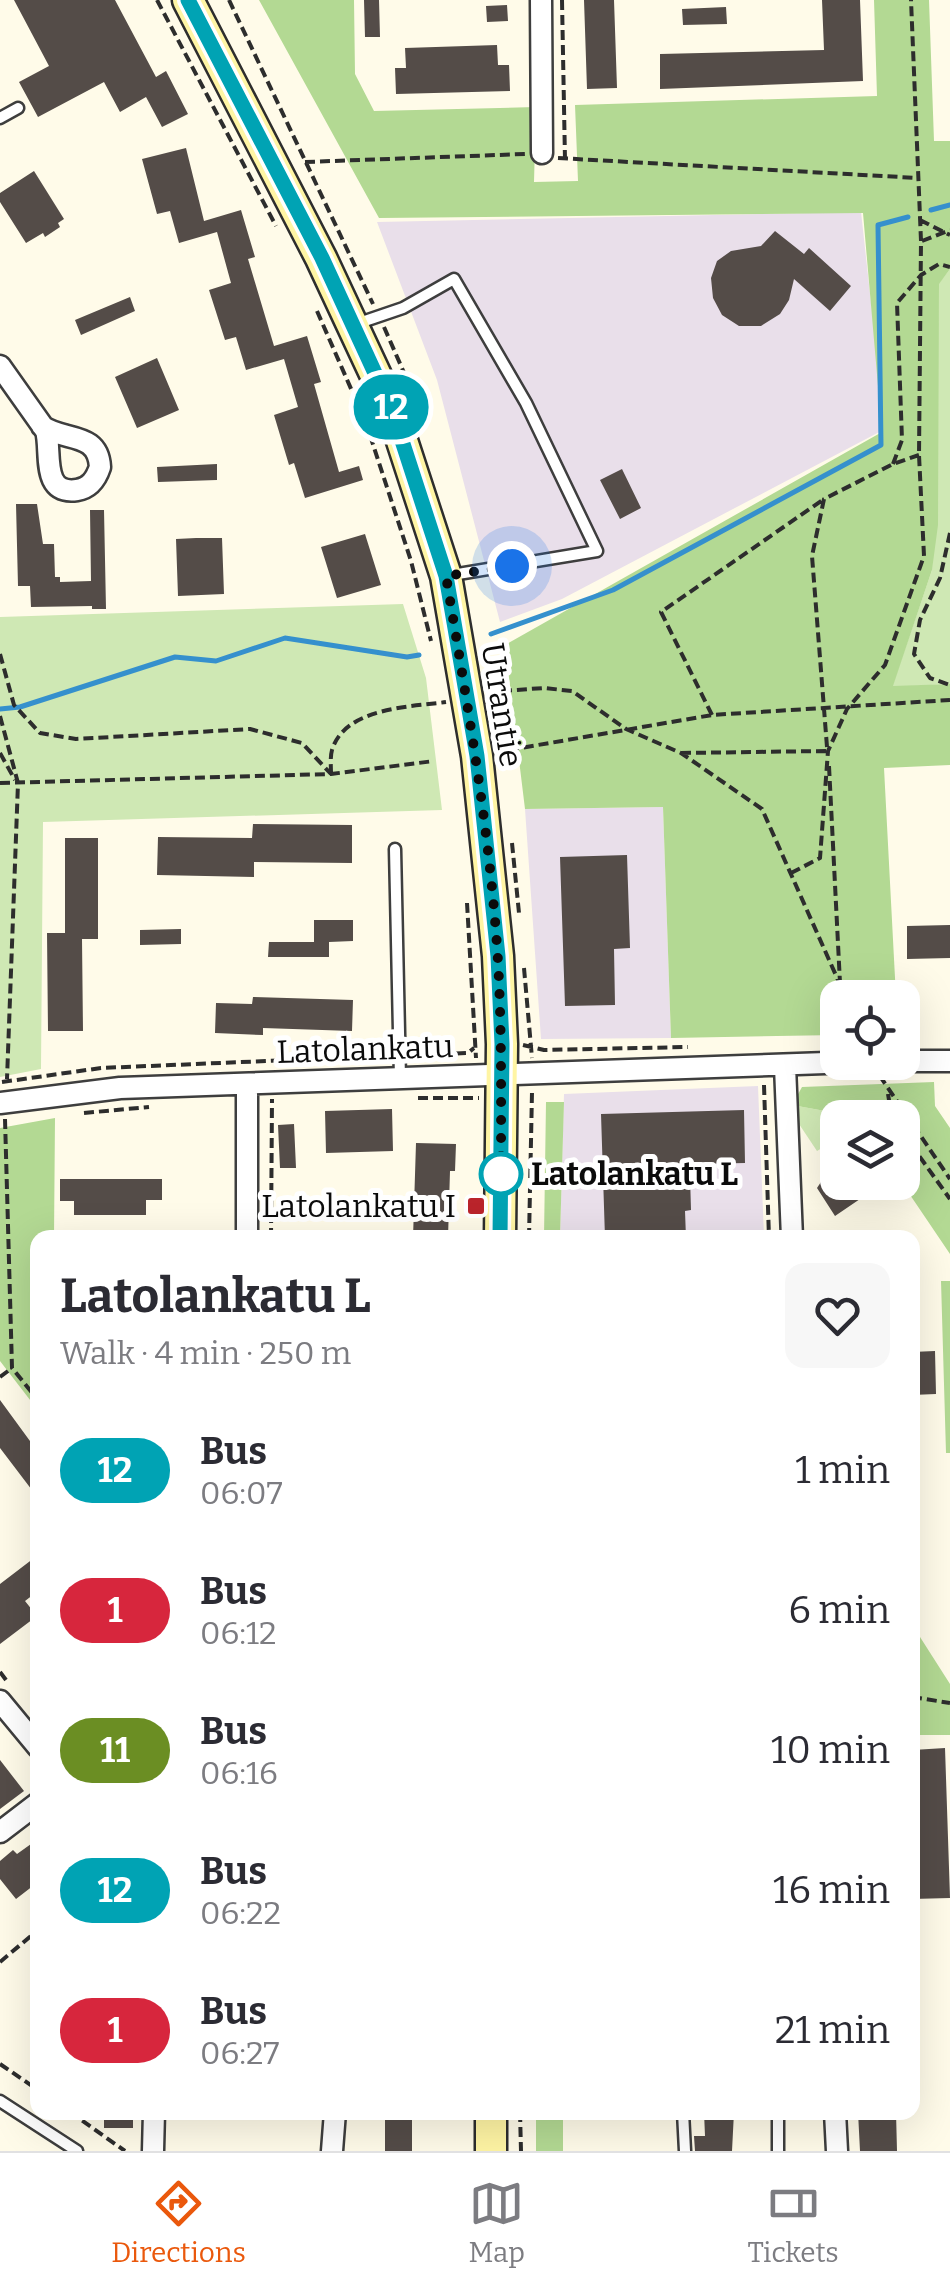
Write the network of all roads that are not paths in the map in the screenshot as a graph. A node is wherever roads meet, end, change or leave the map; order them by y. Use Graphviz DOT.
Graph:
graph roads {
  1 [pos="188,0"];
  2 [pos="540,0"];
  3 [pos="18,108"];
  4 [pos="0,118"];
  5 [pos="542,153"];
  6 [pos="352,325"];
  7 [pos="0,366"];
  8 [pos="42,426"];
  9 [pos="72,437"];
  10 [pos="48,458"];
  11 [pos="446,576"];
  12 [pos="395,849"];
  13 [pos="489,1060"];
  14 [pos="950,1060"];
  15 [pos="920,1061"];
  16 [pos="820,1064"];
  17 [pos="774,1066"];
  18 [pos="400,1078"];
  19 [pos="247,1084"];
  20 [pos="3,1092"];
  21 [pos="247,1230"];
  22 [pos="500,1230"];
  23 [pos="791,1230"];
  24 [pos="0,1701"];
  25 [pos="30,1737"];
  26 [pos="30,1809"];
  27 [pos="0,1832"];
  28 [pos="0,2101"];
  29 [pos="154,2120"];
  30 [pos="334,2120"];
  31 [pos="491,2120"];
  32 [pos="683,2120"];
  33 [pos="778,2120"];
  34 [pos="836,2120"];
  35 [pos="77,2151"];
  36 [pos="153,2151"];
  37 [pos="332,2151"];
  38 [pos="491,2151"];
  39 [pos="685,2151"];
  40 [pos="778,2151"];
  41 [pos="837,2151"];
  1 -- 6 [label="main road, Utrantie"];
  2 -- 5 [label="street"];
  3 -- 4 [label="lane"];
  6 -- 11 [label="main road, Utrantie"];
  6 -- 11 [label="lane"];
  7 -- 8 [label="street"];
  8 -- 9 [label="street"];
  8 -- 10 [label="street"];
  9 -- 10 [label="street"];
  9 -- 10 [label="street"];
  11 -- 13 [label="main road, Utrantie"];
  12 -- 18 [label="lane"];
  13 -- 17 [label="street, Latolankatu"];
  13 -- 18 [label="street, Latolankatu"];
  13 -- 22 [label="main road, Utrantie"];
  14 -- 15 [label="street"];
  16 -- 17 [label="street, Latolankatu"];
  17 -- 23 [label="street"];
  18 -- 19 [label="street, Latolankatu"];
  19 -- 20 [label="street, Latolankatu"];
  19 -- 21 [label="street"];
  24 -- 25 [label="street"];
  26 -- 27 [label="street"];
  28 -- 35 [label="lane"];
  29 -- 36 [label="street"];
  30 -- 37 [label="street"];
  31 -- 38 [label="main road"];
  32 -- 39 [label="lane"];
  33 -- 40 [label="lane"];
  34 -- 41 [label="street"];
}
